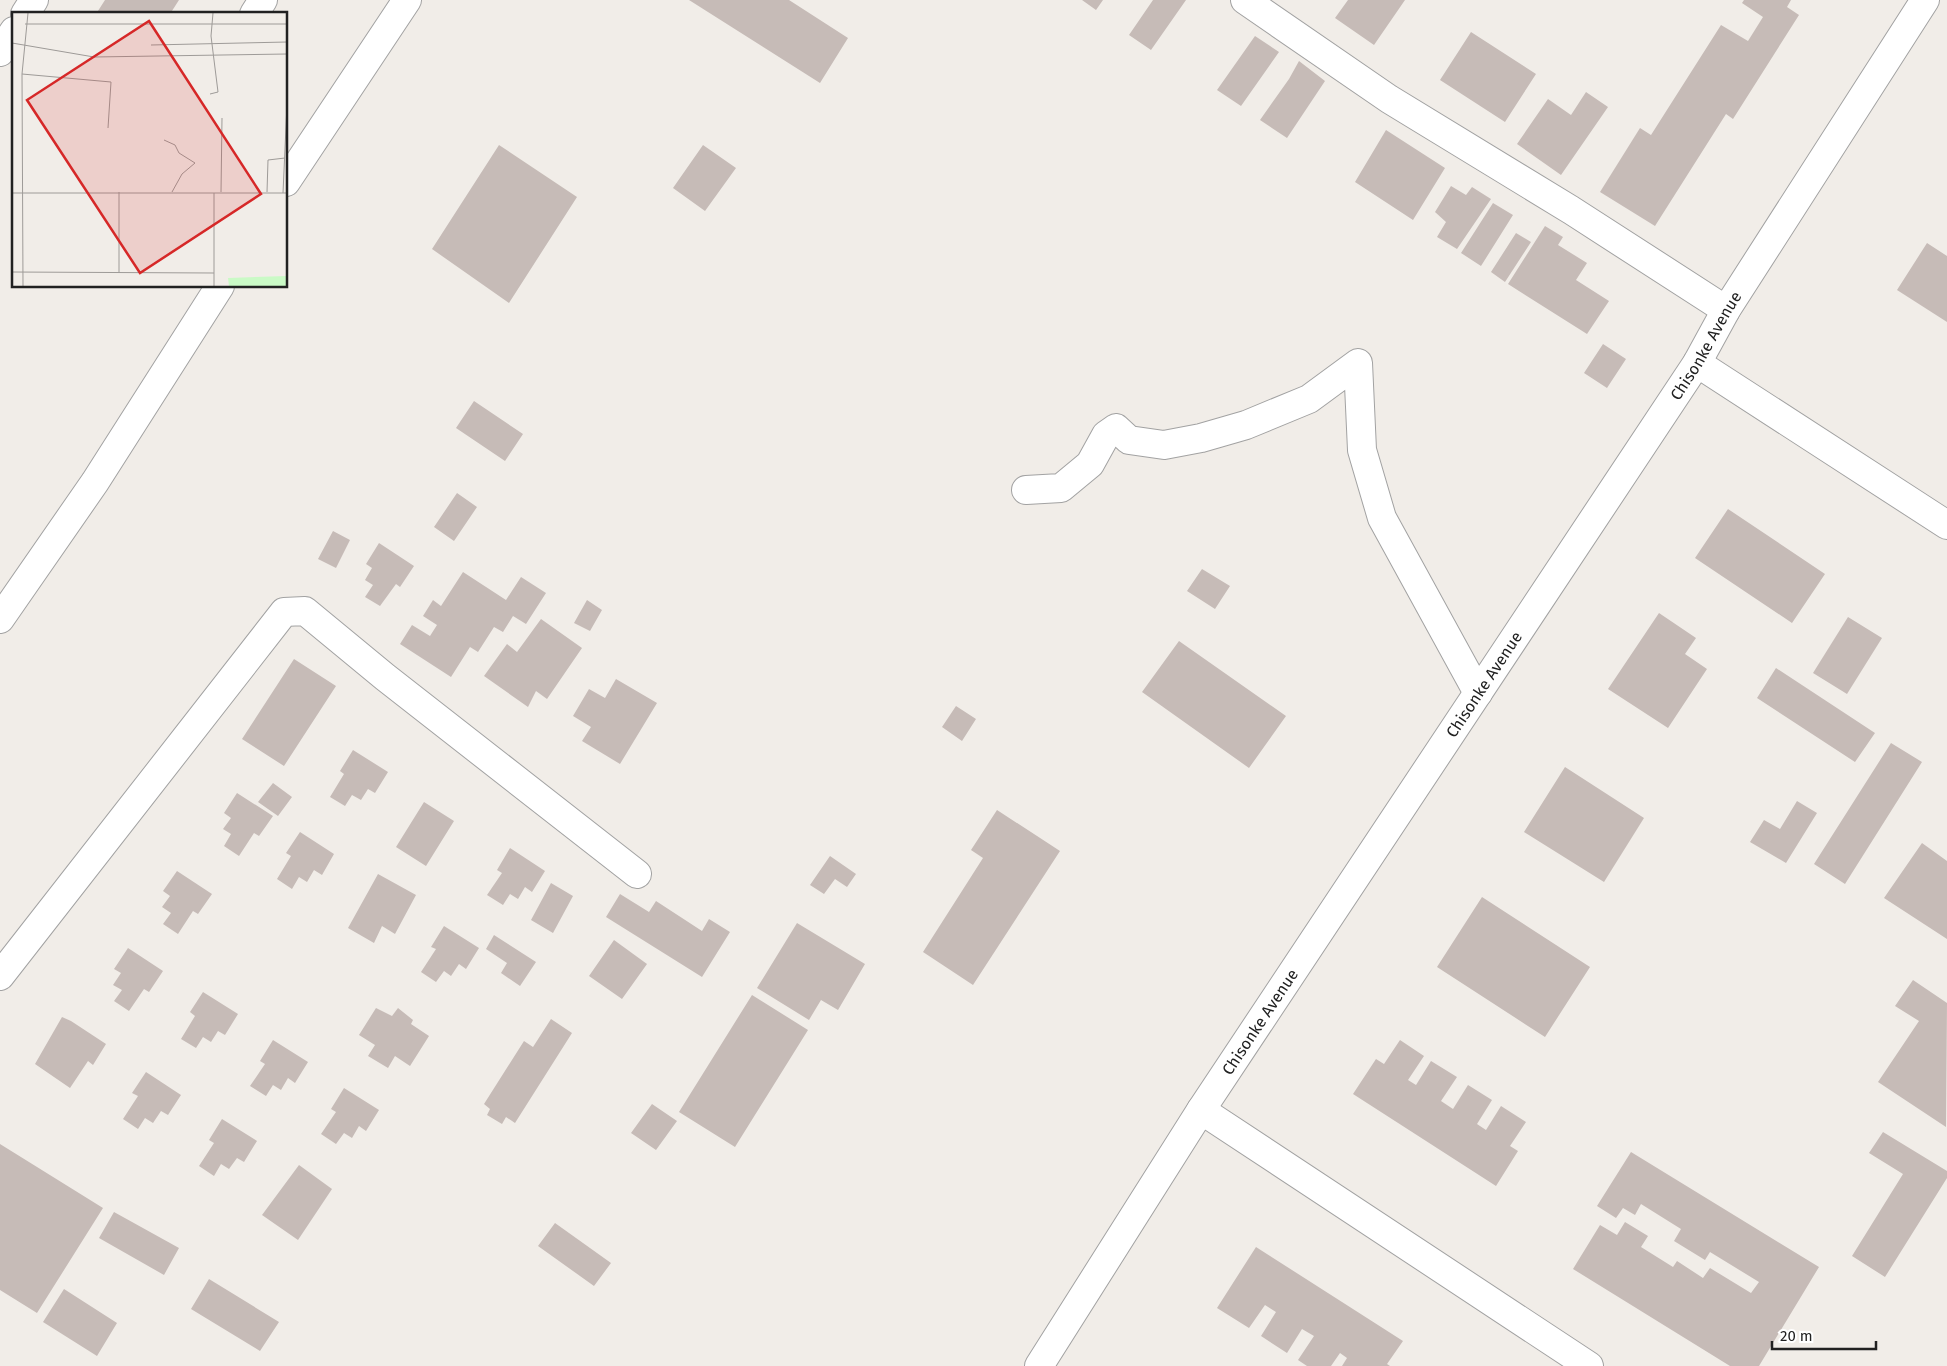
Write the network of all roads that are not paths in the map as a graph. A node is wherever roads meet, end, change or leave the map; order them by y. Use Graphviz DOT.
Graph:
graph roads {
  1 [pos="34,0"];
  2 [pos="263,0"];
  3 [pos="407,0"];
  4 [pos="1245,0"];
  5 [pos="1925,0"];
  6 [pos="26,12"];
  7 [pos="255,12"];
  8 [pos="12,34"];
  9 [pos="0,52"];
  10 [pos="288,179"];
  11 [pos="219,288"];
  12 [pos="1726,310"];
  13 [pos="1697,363"];
  14 [pos="1026,490"];
  15 [pos="1947,525"];
  16 [pos="0,619"];
  17 [pos="1478,693"];
  18 [pos="637,874"];
  19 [pos="0,976"];
  20 [pos="1201,1110"];
  21 [pos="1039,1366"];
  22 [pos="1589,1366"];
  1 -- 6 [label="street"];
  2 -- 7 [label="street"];
  3 -- 10 [label="street"];
  4 -- 12 [label="street"];
  5 -- 12 [label="street, Chisonke Avenue"];
  8 -- 9 [label="street"];
  11 -- 16 [label="street"];
  12 -- 13 [label="street, Chisonke Avenue"];
  13 -- 15 [label="street"];
  13 -- 17 [label="street, Chisonke Avenue"];
  14 -- 17 [label="street"];
  17 -- 20 [label="street, Chisonke Avenue"];
  18 -- 19 [label="street"];
  20 -- 21 [label="street, Chisonke Avenue"];
  20 -- 22 [label="street"];
}
